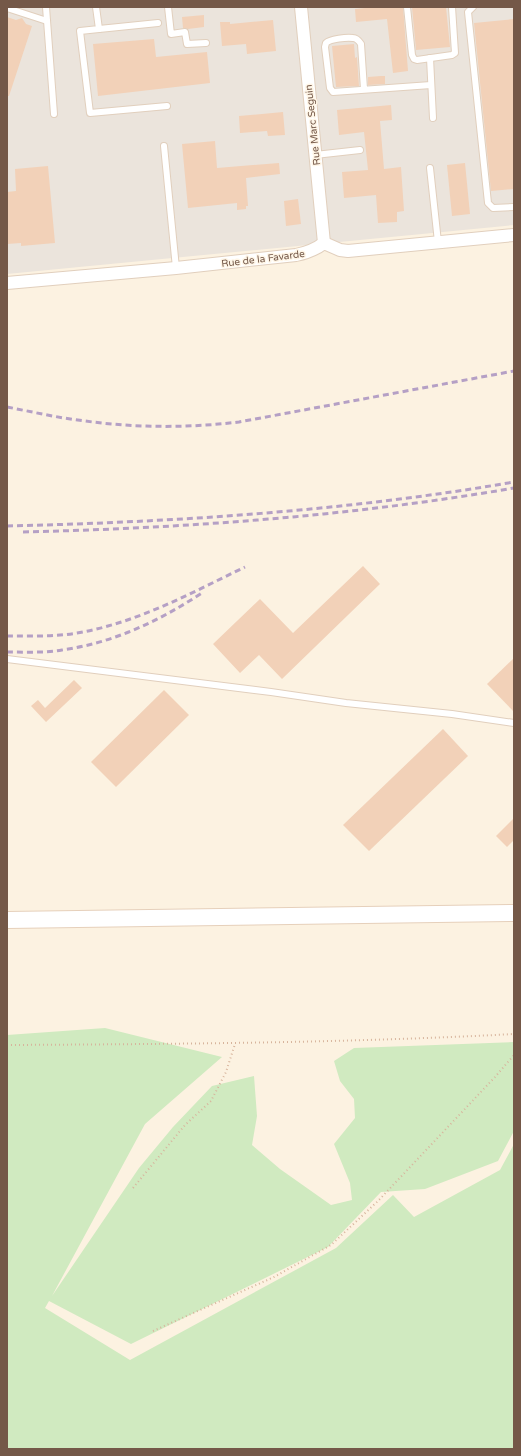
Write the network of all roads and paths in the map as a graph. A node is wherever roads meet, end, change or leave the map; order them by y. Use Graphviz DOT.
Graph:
graph roads {
  1 [pos="46,7"];
  2 [pos="96,7"];
  3 [pos="168,7"];
  4 [pos="301,7"];
  5 [pos="407,7"];
  6 [pos="452,7"];
  7 [pos="472,7"];
  8 [pos="7,8"];
  9 [pos="47,21"];
  10 [pos="158,23"];
  11 [pos="98,29"];
  12 [pos="206,43"];
  13 [pos="430,58"];
  14 [pos="431,85"];
  15 [pos="364,89"];
  16 [pos="167,106"];
  17 [pos="54,114"];
  18 [pos="433,118"];
  19 [pos="164,146"];
  20 [pos="360,150"];
  21 [pos="315,155"];
  22 [pos="430,168"];
  23 [pos="514,207"];
  24 [pos="514,234"];
  25 [pos="438,242"];
  26 [pos="324,243"];
  27 [pos="176,268"];
  28 [pos="7,283"];
  29 [pos="7,659"];
  30 [pos="514,723"];
  31 [pos="514,913"];
  32 [pos="7,920"];
  33 [pos="514,1034"];
  34 [pos="235,1044"];
  35 [pos="7,1045"];
  36 [pos="514,1055"];
  37 [pos="132,1188"];
  38 [pos="153,1331"];
  1 -- 9 [label="lane"];
  2 -- 11 [label="lane"];
  3 -- 12 [label="lane"];
  4 -- 21 [label="street, Rue Marc Seguin"];
  5 -- 13 [label="lane"];
  6 -- 13 [label="lane"];
  7 -- 23 [label="lane"];
  8 -- 9 [label="lane"];
  9 -- 17 [label="lane"];
  10 -- 11 [label="lane"];
  11 -- 16 [label="lane"];
  13 -- 14 [label="lane"];
  14 -- 15 [label="lane"];
  14 -- 18 [label="lane"];
  15 -- 15 [label="lane"];
  19 -- 27 [label="lane"];
  20 -- 21 [label="lane"];
  21 -- 26 [label="street, Rue Marc Seguin"];
  22 -- 25 [label="lane"];
  24 -- 25 [label="street"];
  25 -- 26 [label="street"];
  26 -- 27 [label="street, Rue de la Favarde"];
  27 -- 28 [label="street, Rue de la Favarde"];
  29 -- 30 [label="lane"];
  31 -- 32 [label="street"];
  33 -- 34 [label="path"];
  34 -- 35 [label="path"];
  34 -- 37 [label="path"];
  36 -- 38 [label="path"];
}
